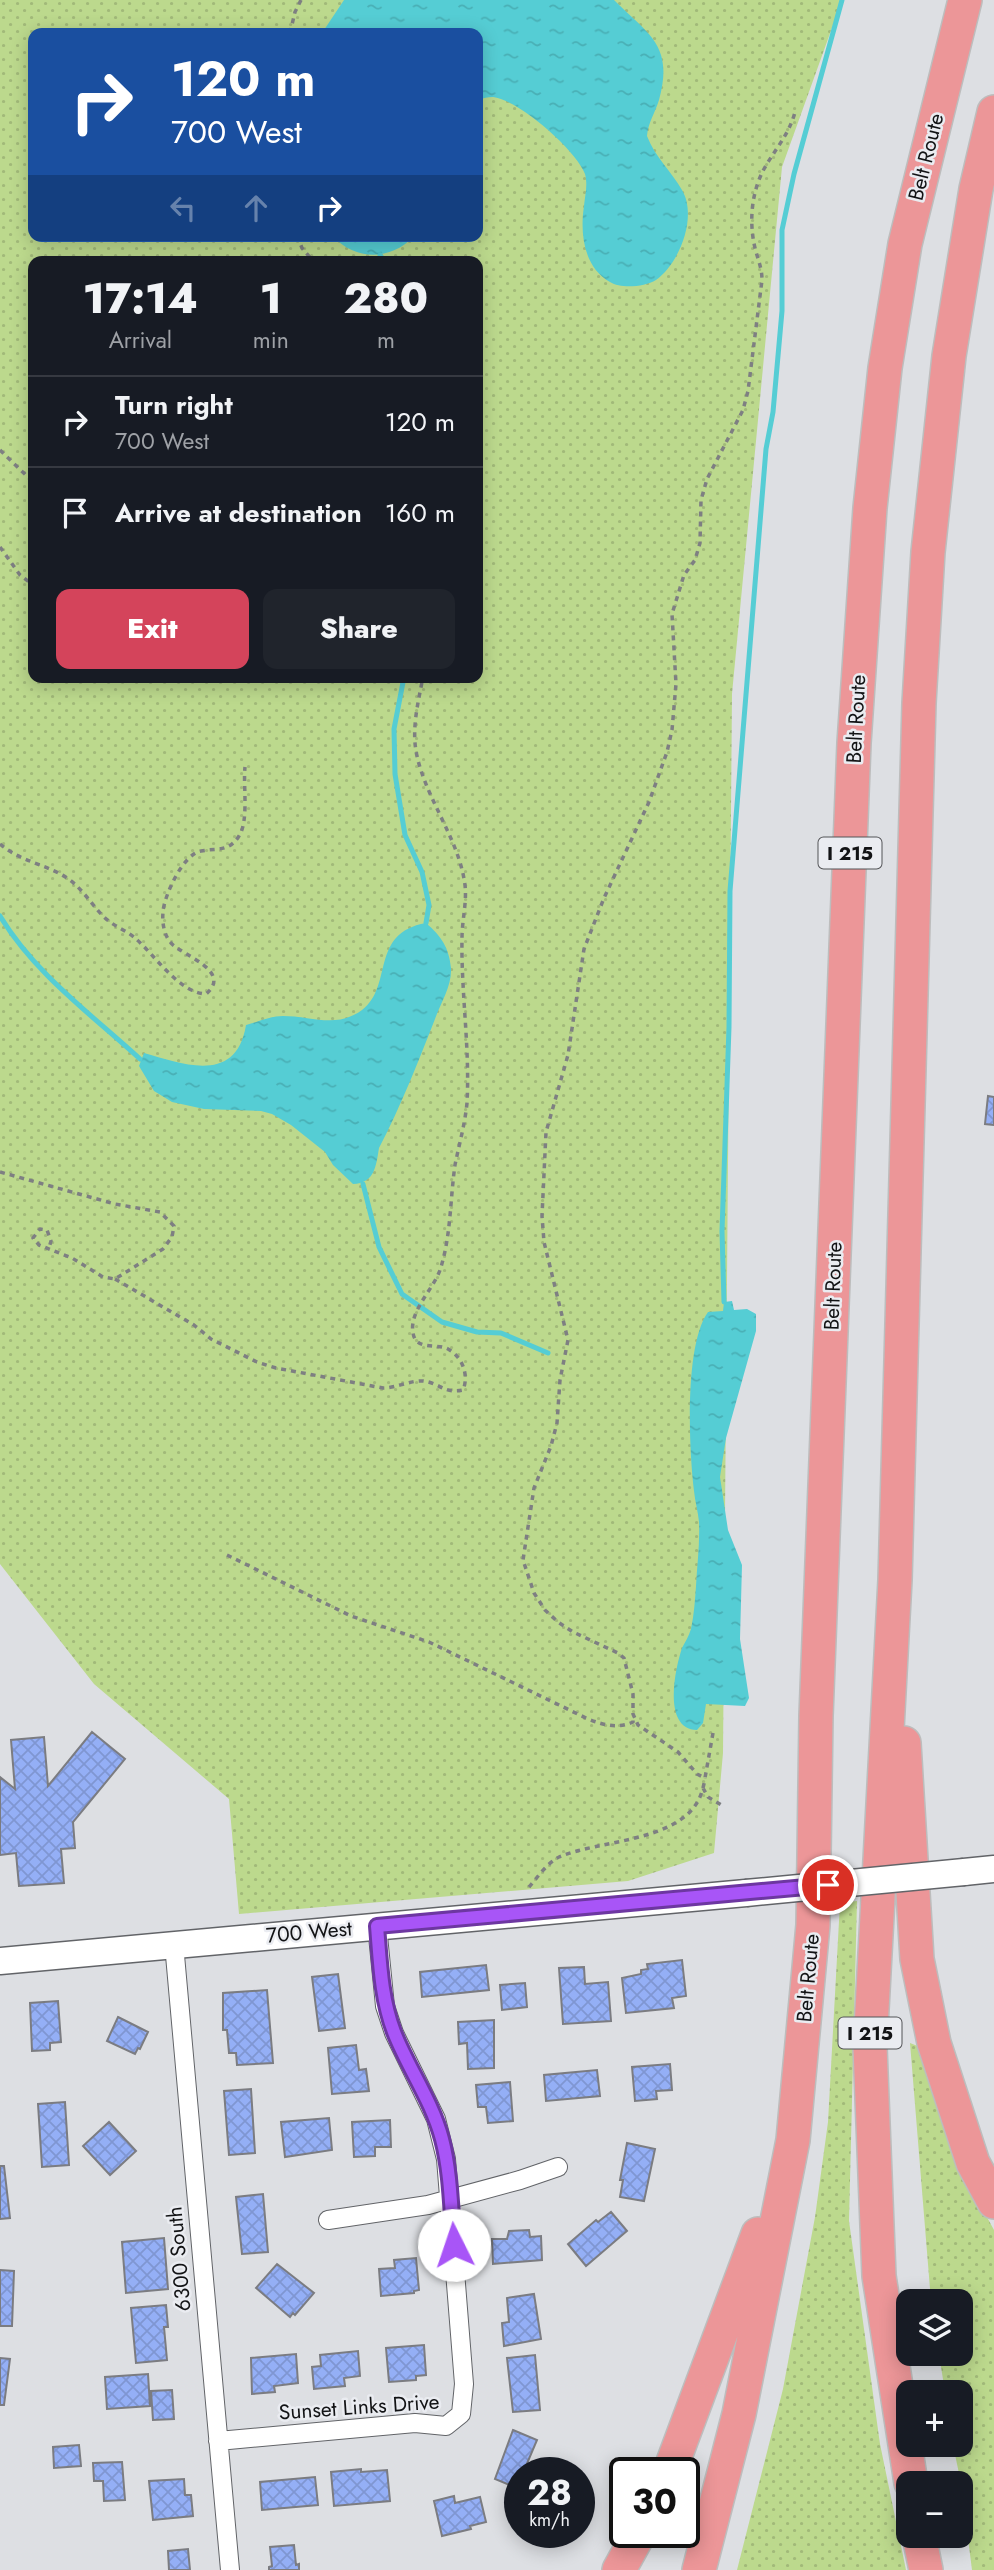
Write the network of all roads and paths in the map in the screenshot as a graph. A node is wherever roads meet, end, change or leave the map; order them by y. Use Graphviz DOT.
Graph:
graph roads {
  1 [pos="301,0"];
  2 [pos="965,0"];
  3 [pos="291,28"];
  4 [pos="795,112"];
  5 [pos="994,112"];
  6 [pos="0,450"];
  7 [pos="28,477"];
  8 [pos="0,547"];
  9 [pos="28,581"];
  10 [pos="422,683"];
  11 [pos="245,767"];
  12 [pos="0,844"];
  13 [pos="0,1172"];
  14 [pos="50,1248"];
  15 [pos="115,1279"];
  16 [pos="227,1555"];
  17 [pos="895,1580"];
  18 [pos="633,1714"];
  19 [pos="713,1733"];
  20 [pos="705,1778"];
  21 [pos="703,1788"];
  22 [pos="723,1806"];
  23 [pos="994,1869"];
  24 [pos="528,1887"];
  25 [pos="377,1926"];
  26 [pos="174,1944"];
  27 [pos="0,1962"];
  28 [pos="793,2140"];
  29 [pos="558,2167"];
  30 [pos="450,2198"];
  31 [pos="994,2202"];
  32 [pos="328,2220"];
  33 [pos="218,2441"];
  34 [pos="675,2457"];
  35 [pos="909,2471"];
  36 [pos="631,2548"];
  37 [pos="645,2548"];
  38 [pos="921,2548"];
  39 [pos="230,2570"];
  40 [pos="619,2570"];
  41 [pos="639,2570"];
  42 [pos="699,2570"];
  43 [pos="924,2570"];
  1 -- 3 [label="path"];
  2 -- 28 [label="highway, Belt Route / I 215"];
  4 -- 18 [label="path"];
  5 -- 17 [label="highway, I 215"];
  6 -- 7 [label="path"];
  8 -- 9 [label="path"];
  10 -- 15 [label="path"];
  11 -- 12 [label="path"];
  13 -- 15 [label="path"];
  14 -- 14 [label="path"];
  14 -- 15 [label="path"];
  16 -- 18 [label="path"];
  17 -- 31 [label="highway"];
  17 -- 35 [label="highway, I 215"];
  18 -- 20 [label="path"];
  19 -- 20 [label="path"];
  20 -- 21 [label="path"];
  21 -- 22 [label="path"];
  21 -- 24 [label="path"];
  23 -- 25 [label="main road, 700 West, bridge"];
  25 -- 26 [label="main road, 700 West"];
  25 -- 30 [label="street, Sunset Links Drive"];
  26 -- 27 [label="main road, 700 West"];
  26 -- 33 [label="street, 6300 South"];
  28 -- 34 [label="highway"];
  28 -- 42 [label="highway, Belt Route / I 215"];
  29 -- 30 [label="street"];
  30 -- 32 [label="street"];
  30 -- 33 [label="street, Sunset Links Drive"];
  33 -- 39 [label="street, 6300 South"];
  36 -- 40 [label="highway"];
  37 -- 41 [label="highway"];
  38 -- 43 [label="highway"];
}
